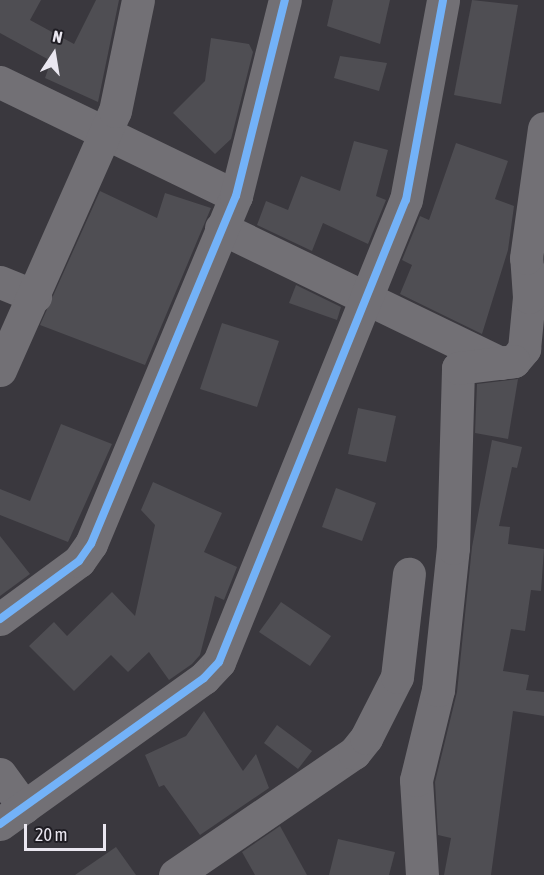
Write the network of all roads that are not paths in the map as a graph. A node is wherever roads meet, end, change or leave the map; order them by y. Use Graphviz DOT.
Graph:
graph roads {
  1 [pos="138,0"];
  2 [pos="285,0"];
  3 [pos="443,0"];
  4 [pos="0,82"];
  5 [pos="544,128"];
  6 [pos="103,134"];
  7 [pos="236,196"];
  8 [pos="220,228"];
  9 [pos="0,282"];
  10 [pos="537,288"];
  11 [pos="35,296"];
  12 [pos="370,299"];
  13 [pos="514,361"];
  14 [pos="0,370"];
  15 [pos="409,574"];
  16 [pos="0,620"];
  17 [pos="0,774"];
  18 [pos="12,815"];
  19 [pos="175,875"];
  20 [pos="422,875"];
  1 -- 6 [label="street"];
  2 -- 7 [label="street"];
  3 -- 12 [label="street"];
  4 -- 6 [label="street"];
  5 -- 10 [label="street"];
  6 -- 7 [label="street"];
  6 -- 11 [label="street"];
  7 -- 8 [label="street"];
  8 -- 12 [label="street"];
  8 -- 16 [label="street"];
  9 -- 11 [label="street"];
  10 -- 13 [label="street"];
  11 -- 14 [label="street"];
  12 -- 13 [label="street"];
  12 -- 18 [label="street"];
  13 -- 20 [label="street"];
  15 -- 19 [label="street"];
  17 -- 18 [label="street"];
}
